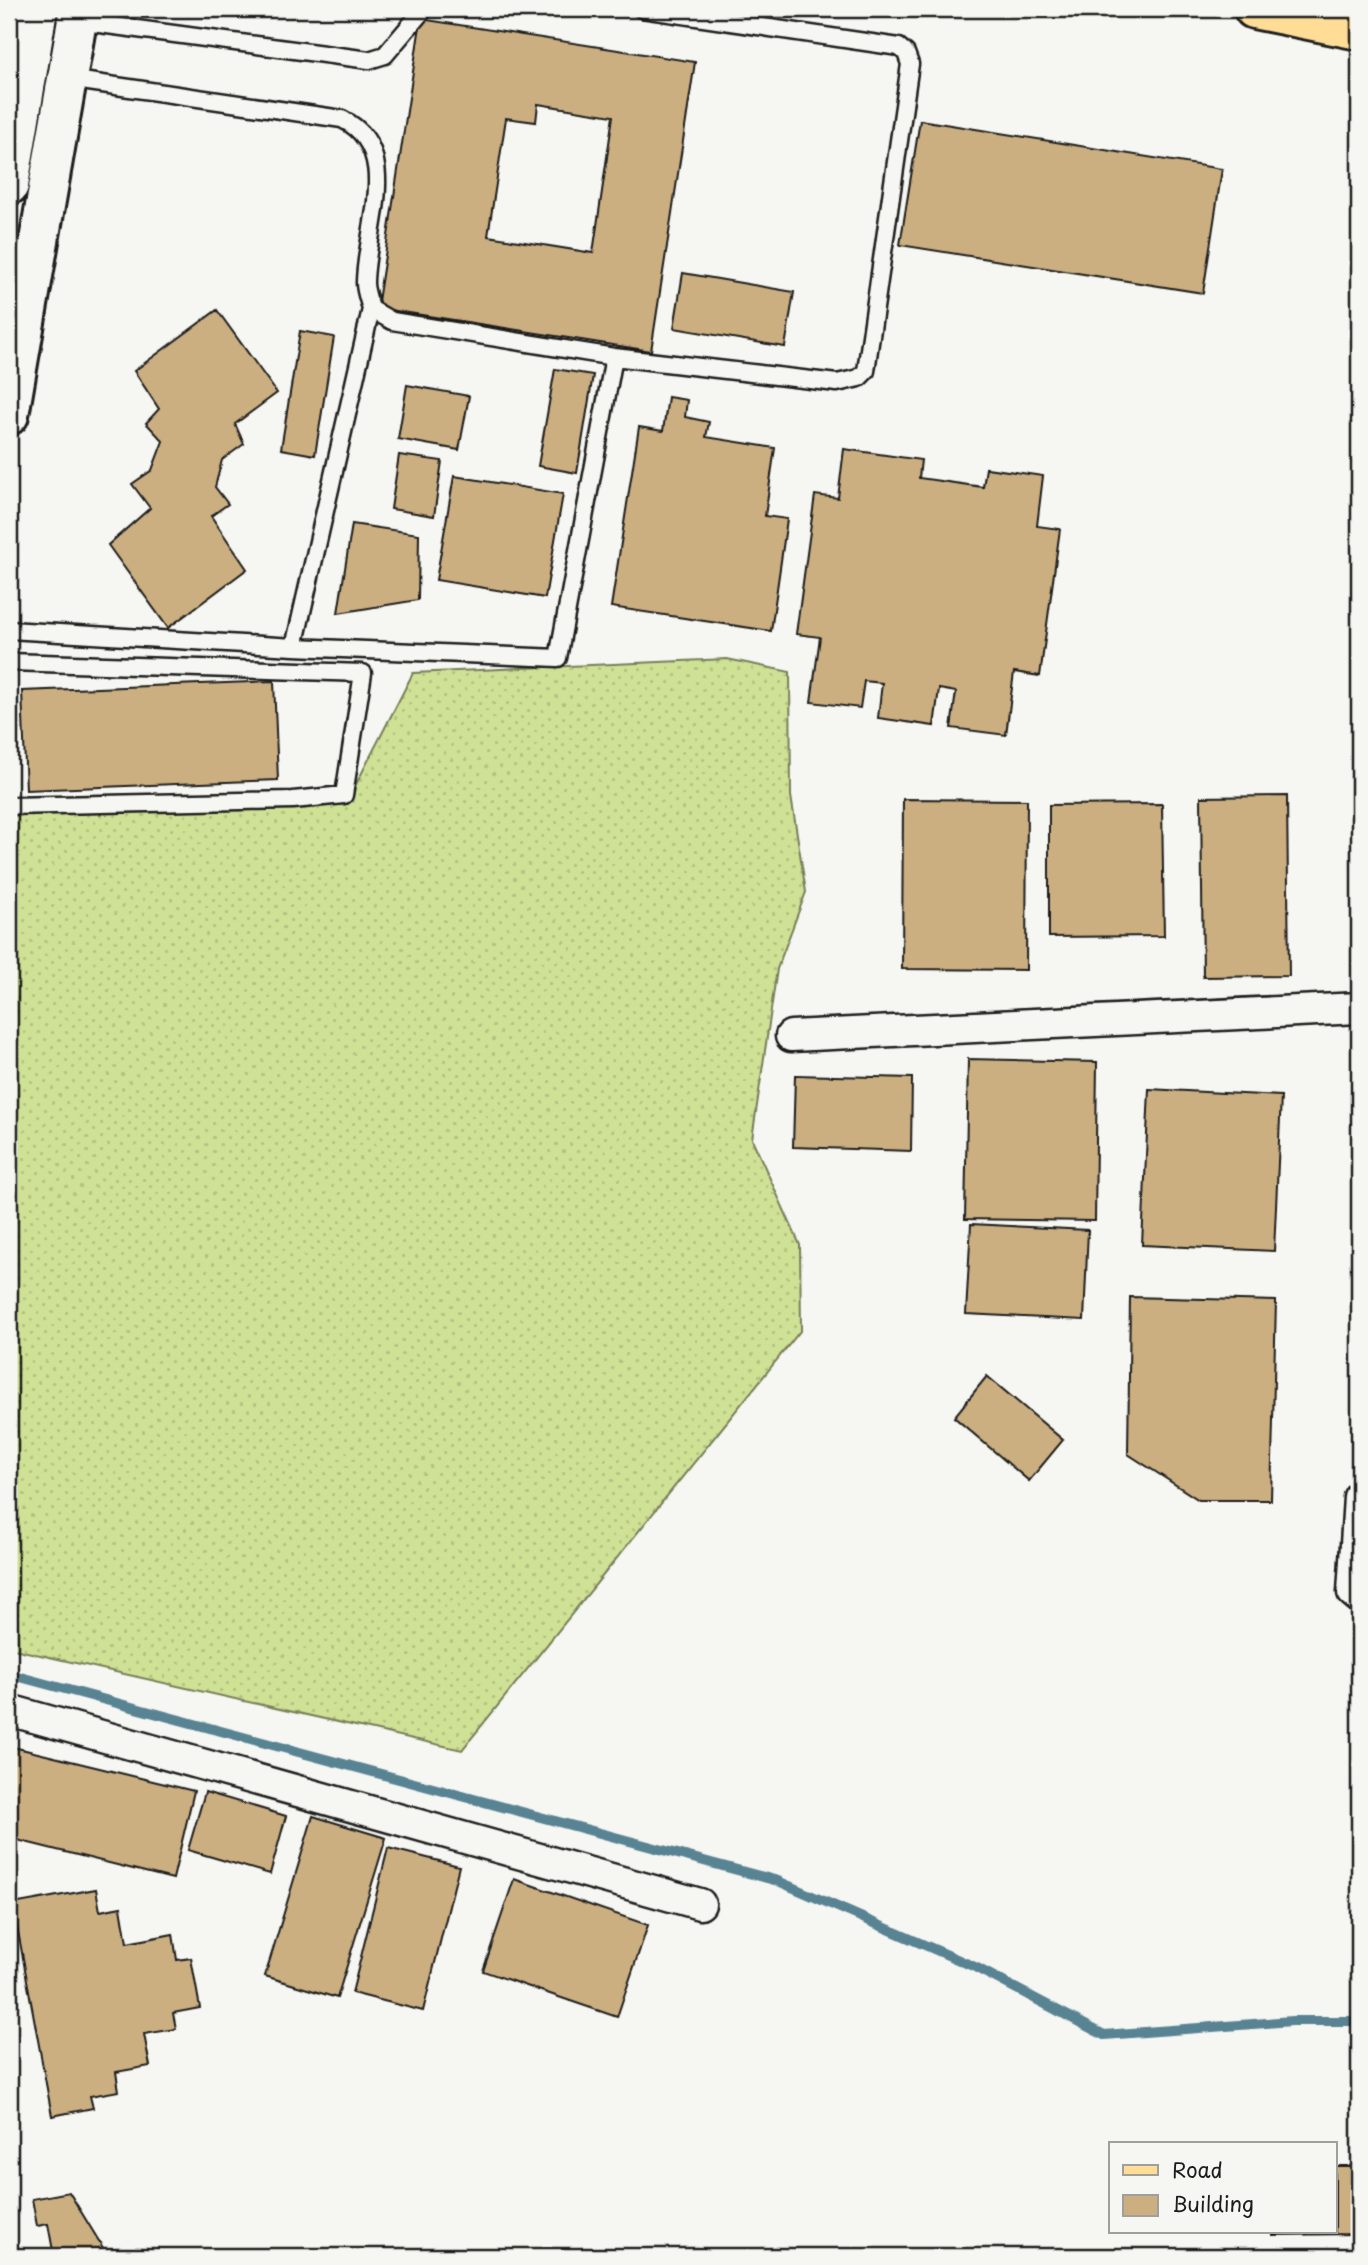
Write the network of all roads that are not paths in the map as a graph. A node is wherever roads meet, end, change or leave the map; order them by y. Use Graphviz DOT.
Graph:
graph roads {
  1 [pos="38,9"];
  2 [pos="424,9"];
  3 [pos="642,9"];
  4 [pos="1254,9"];
  5 [pos="78,15"];
  6 [pos="1359,30"];
  7 [pos="68,79"];
  8 [pos="9,185"];
  9 [pos="371,309"];
  10 [pos="614,357"];
  11 [pos="9,415"];
  12 [pos="9,630"];
  13 [pos="294,647"];
  14 [pos="9,662"];
  15 [pos="9,806"];
  16 [pos="1359,1008"];
  17 [pos="791,1036"];
  18 [pos="1359,1497"];
  19 [pos="1359,1597"];
  20 [pos="9,1710"];
  21 [pos="700,1904"];
  1 -- 8 [label="main road"];
  2 -- 5 [label="lane"];
  3 -- 10 [label="lane"];
  4 -- 6 [label="main road"];
  5 -- 7 [label="main road"];
  7 -- 9 [label="lane"];
  7 -- 11 [label="main road"];
  9 -- 10 [label="lane"];
  9 -- 13 [label="lane"];
  10 -- 13 [label="lane"];
  12 -- 13 [label="lane"];
  14 -- 15 [label="lane"];
  16 -- 17 [label="street"];
  18 -- 19 [label="street"];
  20 -- 21 [label="street"];
}
